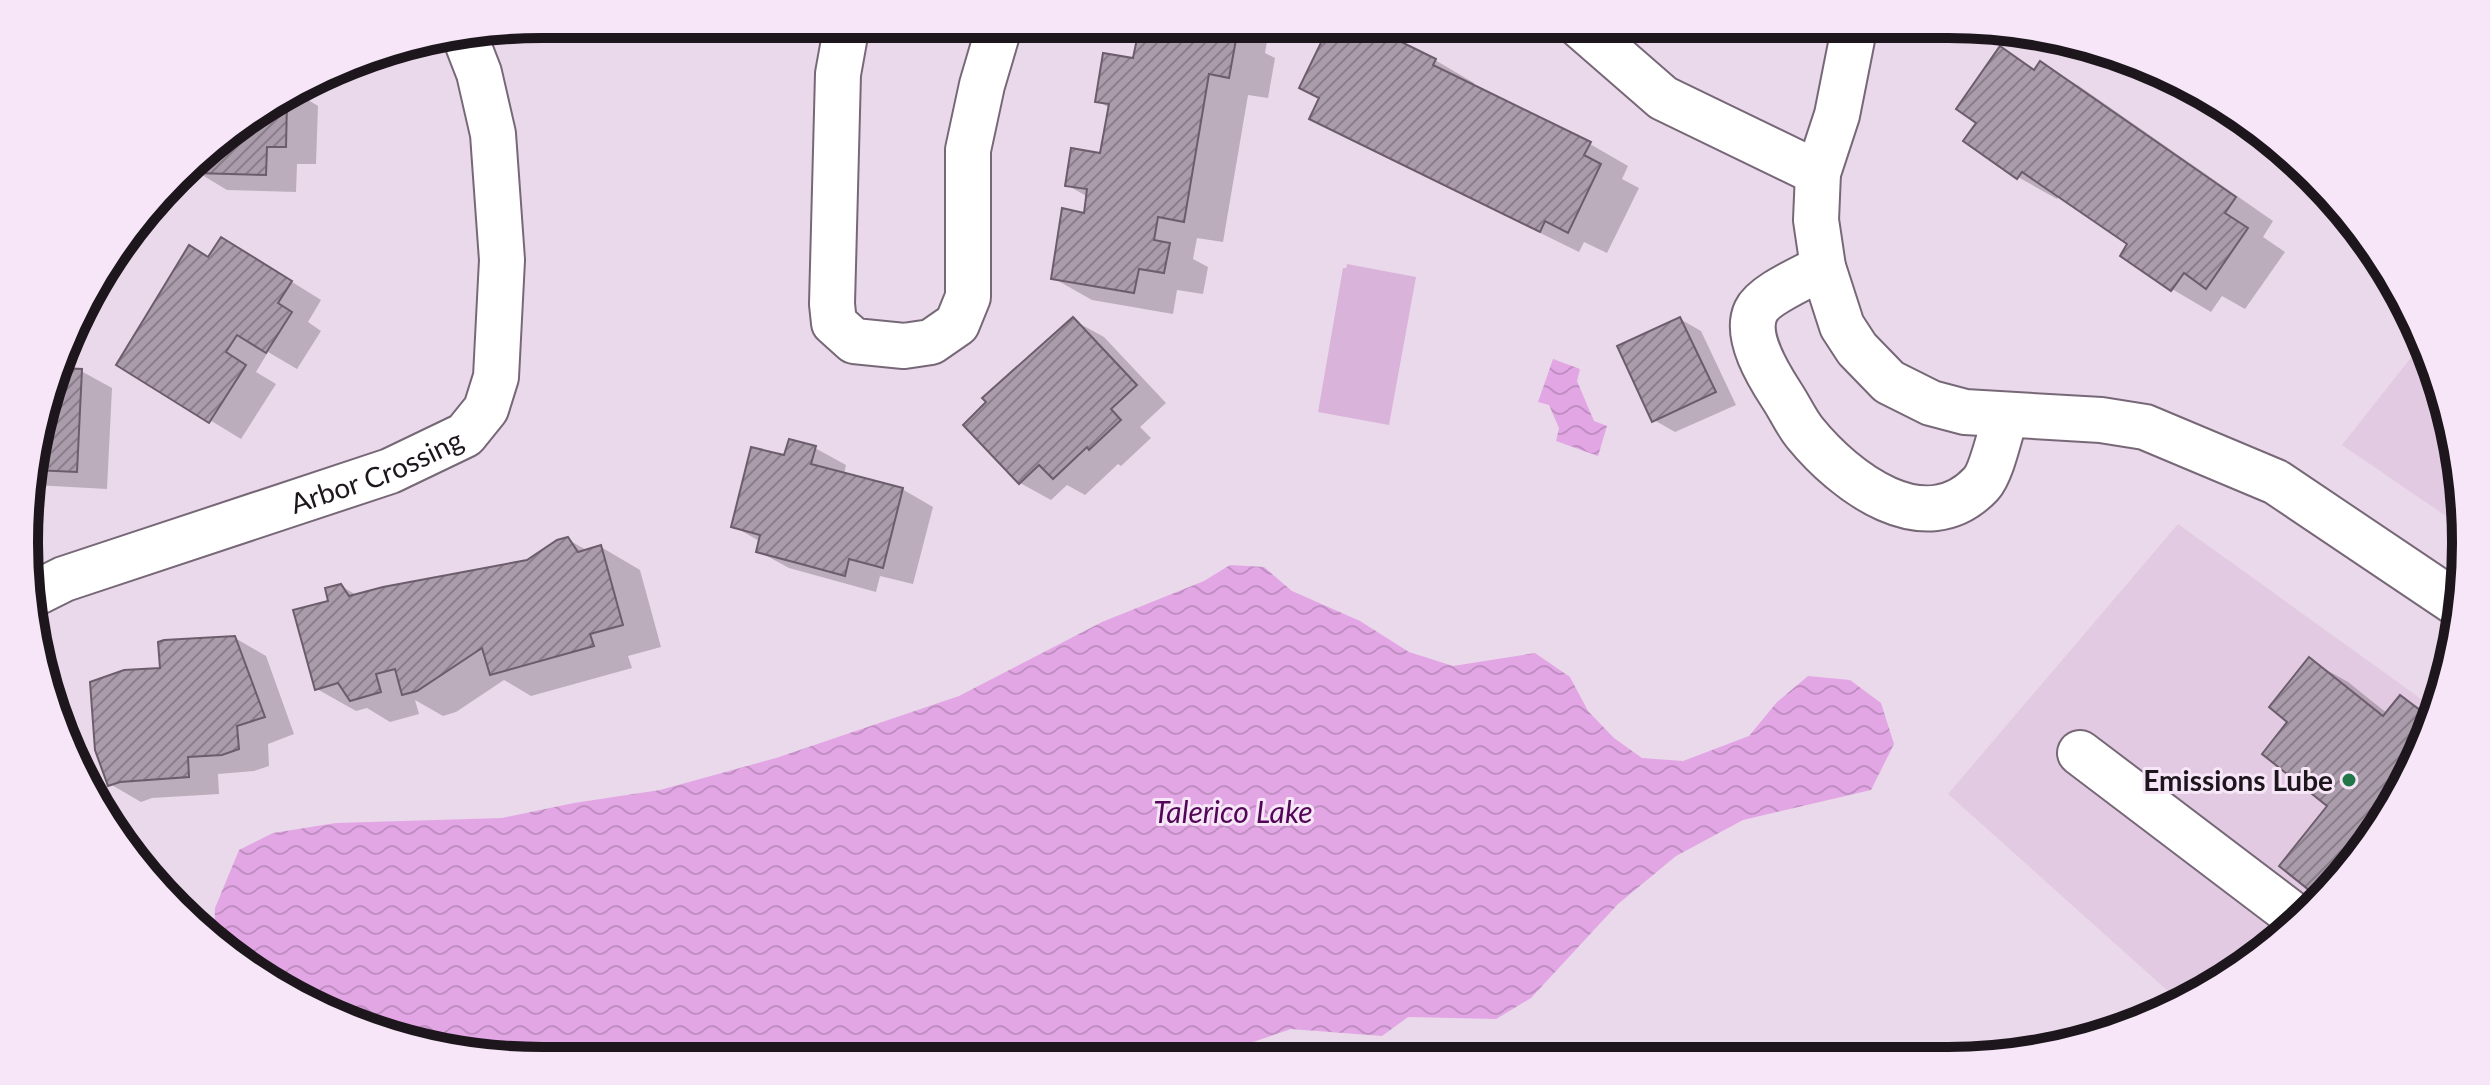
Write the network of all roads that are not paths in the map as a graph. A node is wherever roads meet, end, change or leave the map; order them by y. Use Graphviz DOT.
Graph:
graph roads {
  1 [pos="844,38"];
  2 [pos="996,38"];
  3 [pos="1594,38"];
  4 [pos="1852,38"];
  5 [pos="468,44"];
  6 [pos="1818,173"];
  7 [pos="1823,267"];
  8 [pos="2006,415"];
  9 [pos="40,591"];
  10 [pos="2449,598"];
  11 [pos="2080,753"];
  12 [pos="2290,912"];
  1 -- 2 [label="street"];
  3 -- 6 [label="street"];
  4 -- 6 [label="street"];
  5 -- 9 [label="street, Arbor Crossing"];
  6 -- 7 [label="street"];
  7 -- 8 [label="street"];
  7 -- 8 [label="street"];
  8 -- 10 [label="street"];
  11 -- 12 [label="street"];
}
